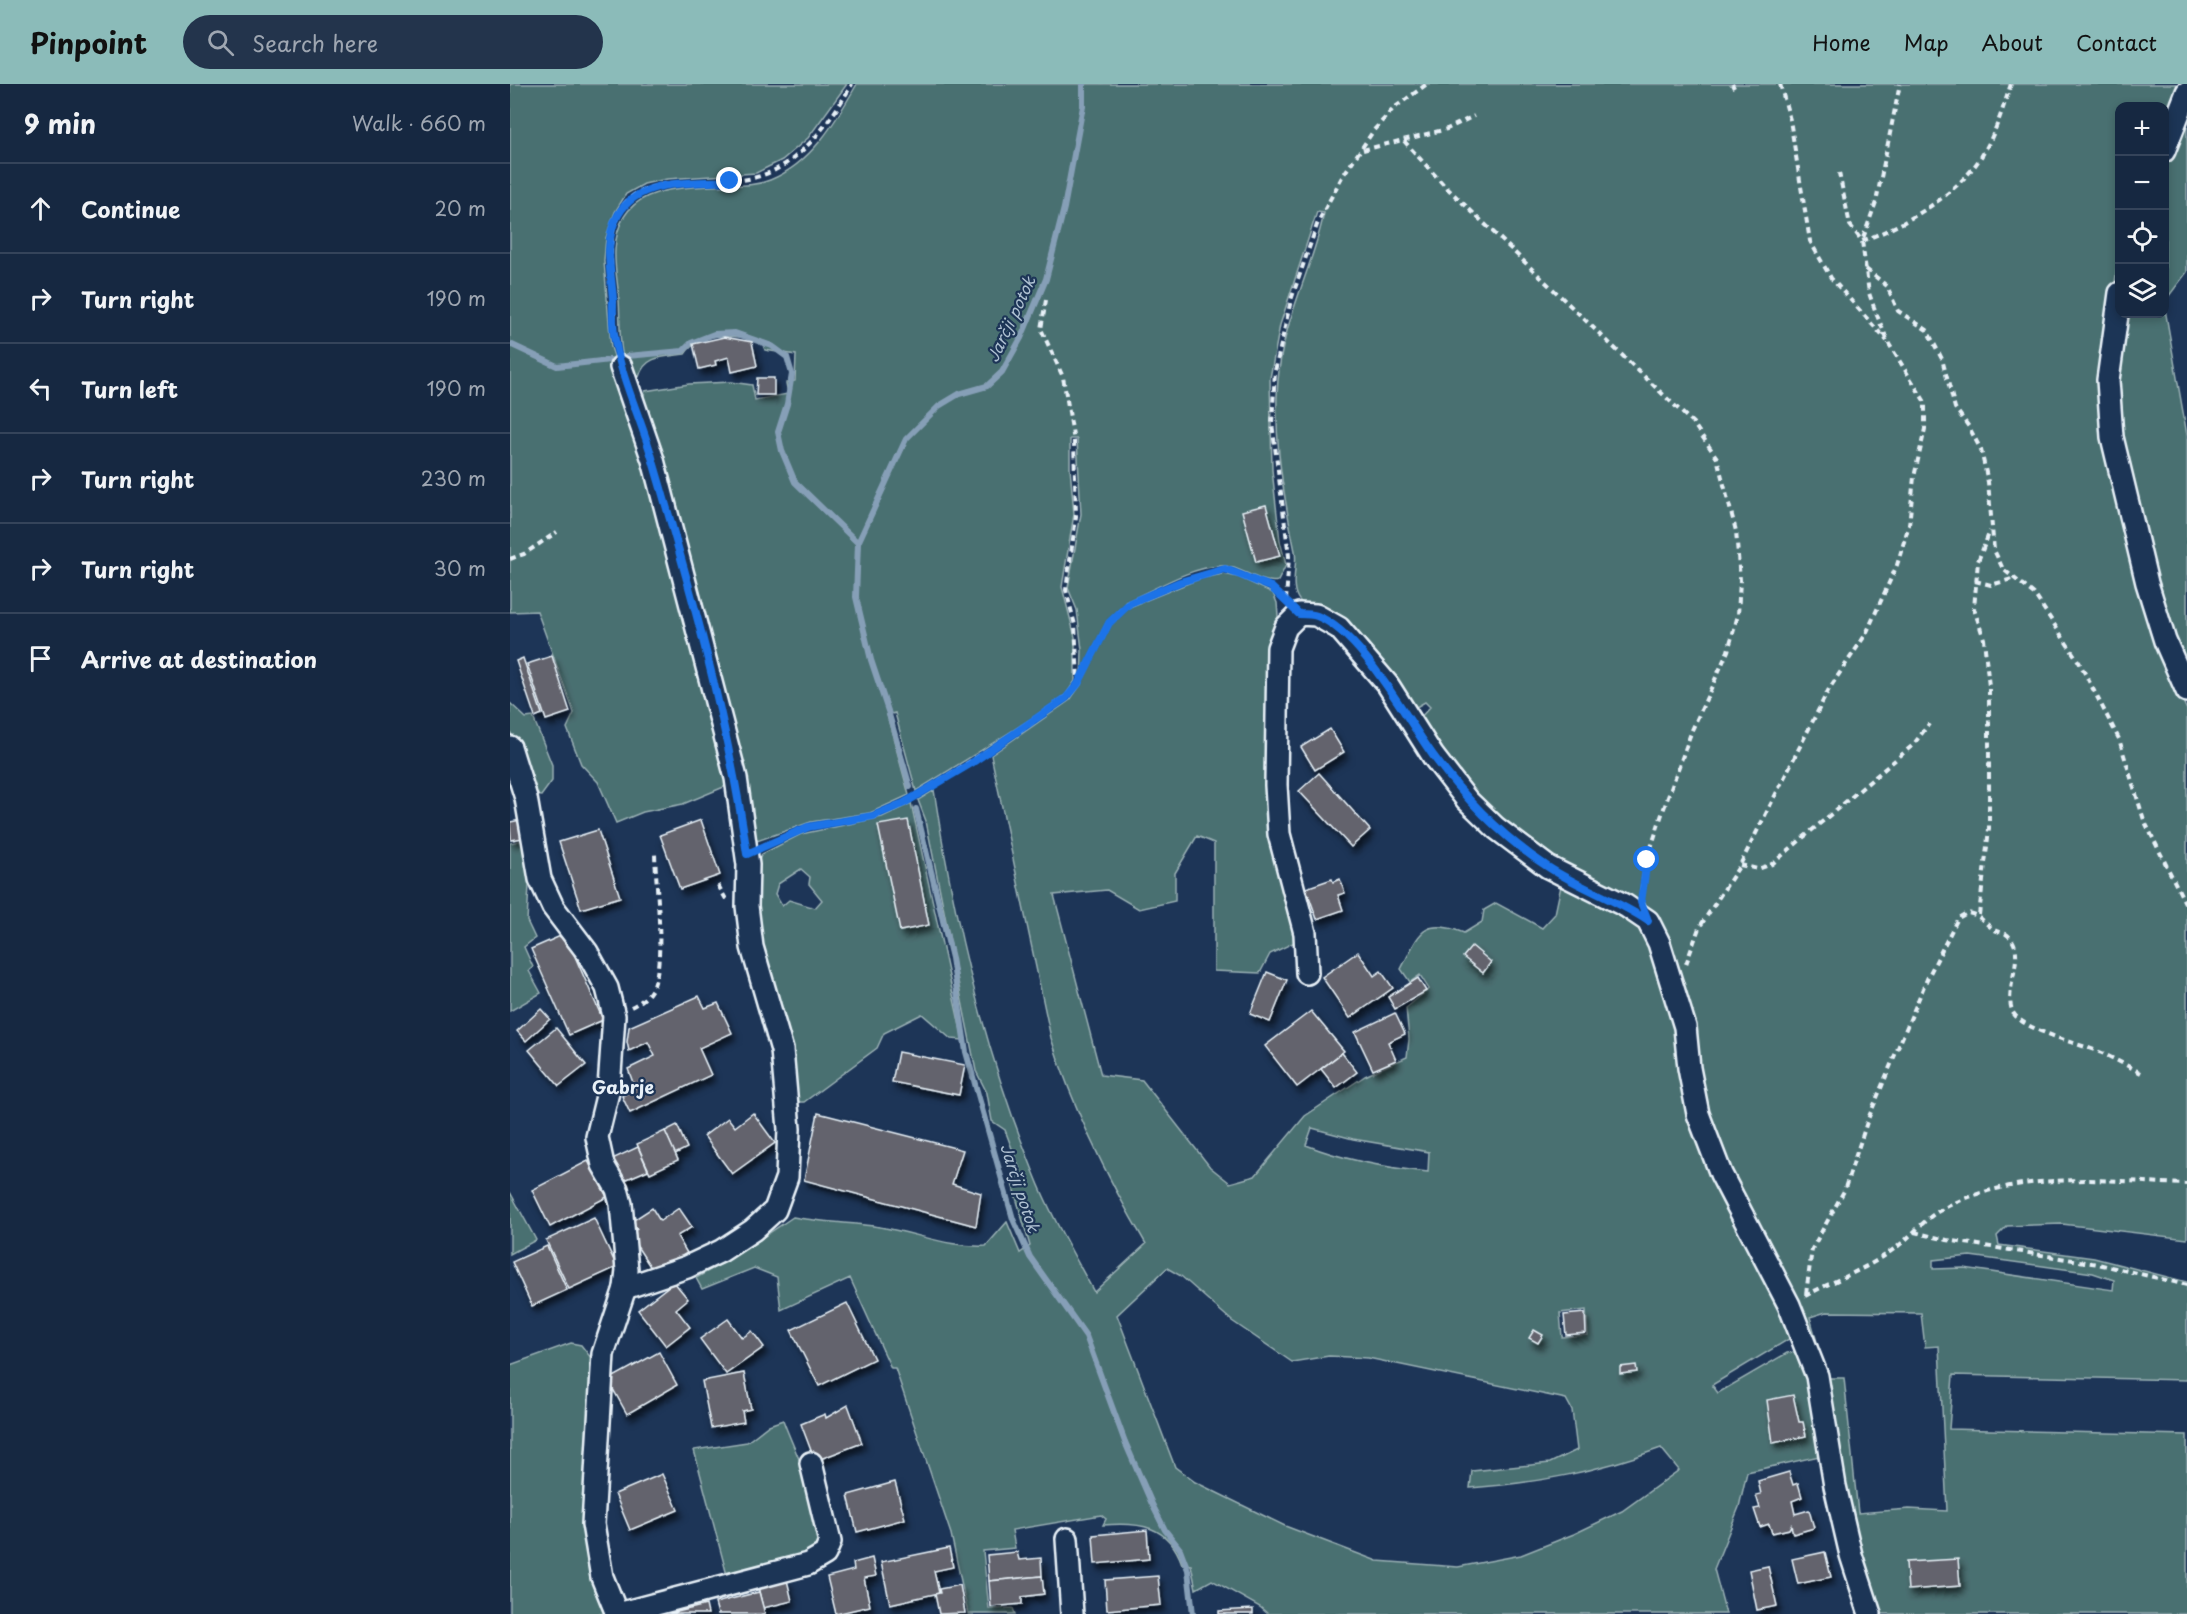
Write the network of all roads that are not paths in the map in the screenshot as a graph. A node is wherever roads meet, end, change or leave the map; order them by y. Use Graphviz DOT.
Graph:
graph roads {
  1 [pos="2187,92"];
  2 [pos="2169,138"];
  3 [pos="2117,318"];
  4 [pos="621,367"];
  5 [pos="2187,692"];
  6 [pos="510,747"];
  7 [pos="1307,973"];
  8 [pos="626,1287"];
  9 [pos="811,1463"];
  10 [pos="1067,1539"];
  11 [pos="618,1614"];
  12 [pos="1072,1614"];
  13 [pos="1870,1614"];
  1 -- 2 [label="street"];
  3 -- 5 [label="street"];
  4 -- 8 [label="street"];
  6 -- 8 [label="street"];
  7 -- 13 [label="street"];
  8 -- 11 [label="street"];
  9 -- 11 [label="street"];
  10 -- 12 [label="street"];
}
